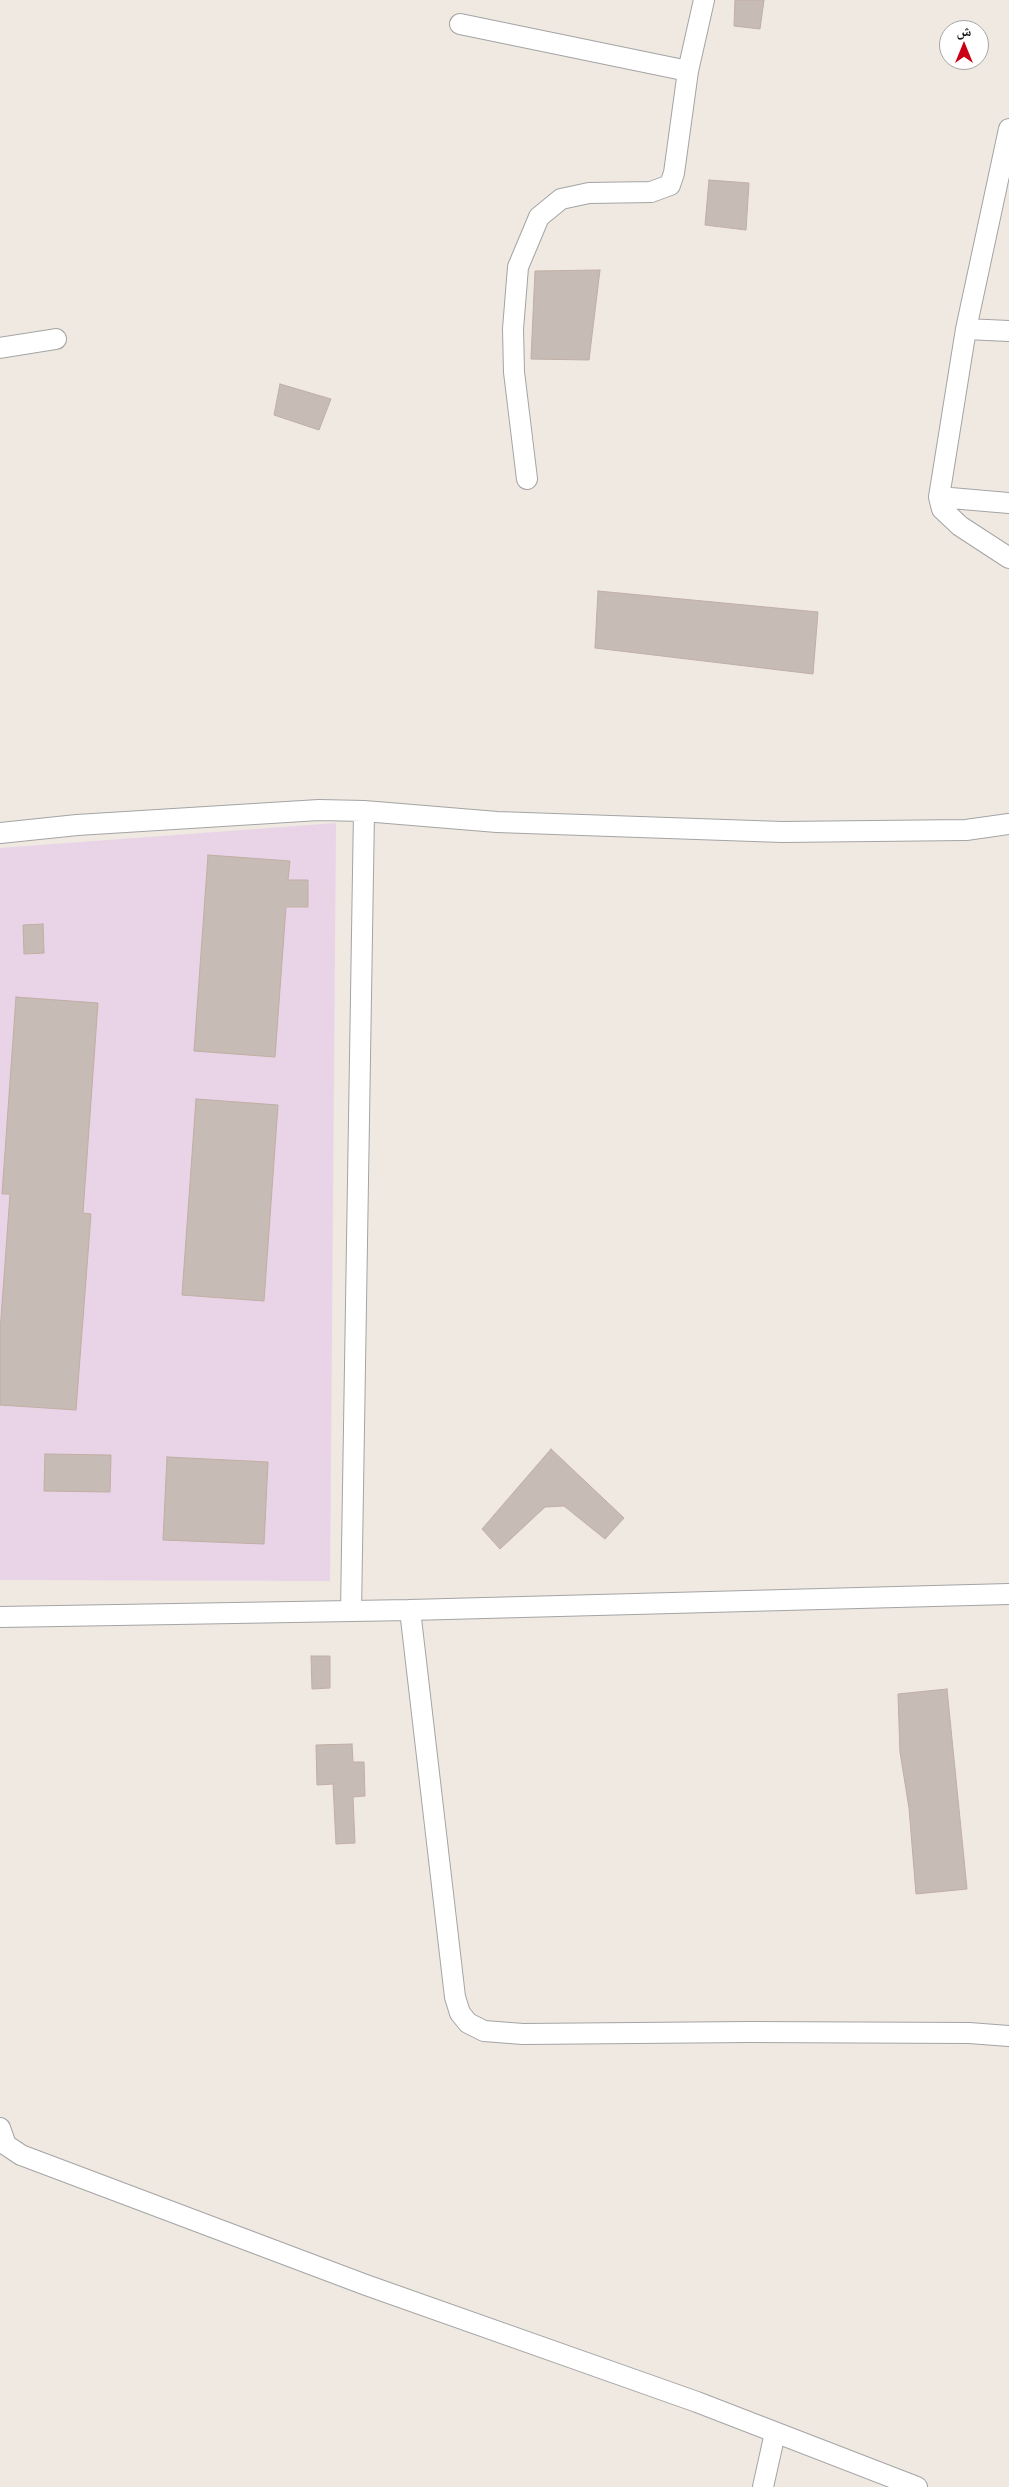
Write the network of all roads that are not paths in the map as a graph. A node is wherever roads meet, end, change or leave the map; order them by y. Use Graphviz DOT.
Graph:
graph roads {
  1 [pos="704,0"];
  2 [pos="460,24"];
  3 [pos="688,71"];
  4 [pos="1009,129"];
  5 [pos="966,328"];
  6 [pos="1009,331"];
  7 [pos="56,339"];
  8 [pos="0,348"];
  9 [pos="527,479"];
  10 [pos="939,497"];
  11 [pos="1009,503"];
  12 [pos="1009,558"];
  13 [pos="364,811"];
  14 [pos="1009,824"];
  15 [pos="0,833"];
  16 [pos="1009,1594"];
  17 [pos="410,1610"];
  18 [pos="351,1611"];
  19 [pos="0,1617"];
  20 [pos="1009,2036"];
  21 [pos="0,2128"];
  22 [pos="775,2433"];
  23 [pos="763,2487"];
  24 [pos="917,2487"];
  1 -- 3 [label="street"];
  2 -- 3 [label="street"];
  3 -- 9 [label="street"];
  4 -- 5 [label="street"];
  5 -- 6 [label="street"];
  5 -- 10 [label="street"];
  7 -- 8 [label="street"];
  10 -- 11 [label="street"];
  10 -- 12 [label="street"];
  13 -- 14 [label="street"];
  13 -- 15 [label="street"];
  13 -- 18 [label="street"];
  16 -- 17 [label="street"];
  17 -- 18 [label="street"];
  17 -- 20 [label="street"];
  18 -- 19 [label="street"];
  21 -- 22 [label="street"];
  22 -- 23 [label="street"];
  22 -- 24 [label="street"];
}
